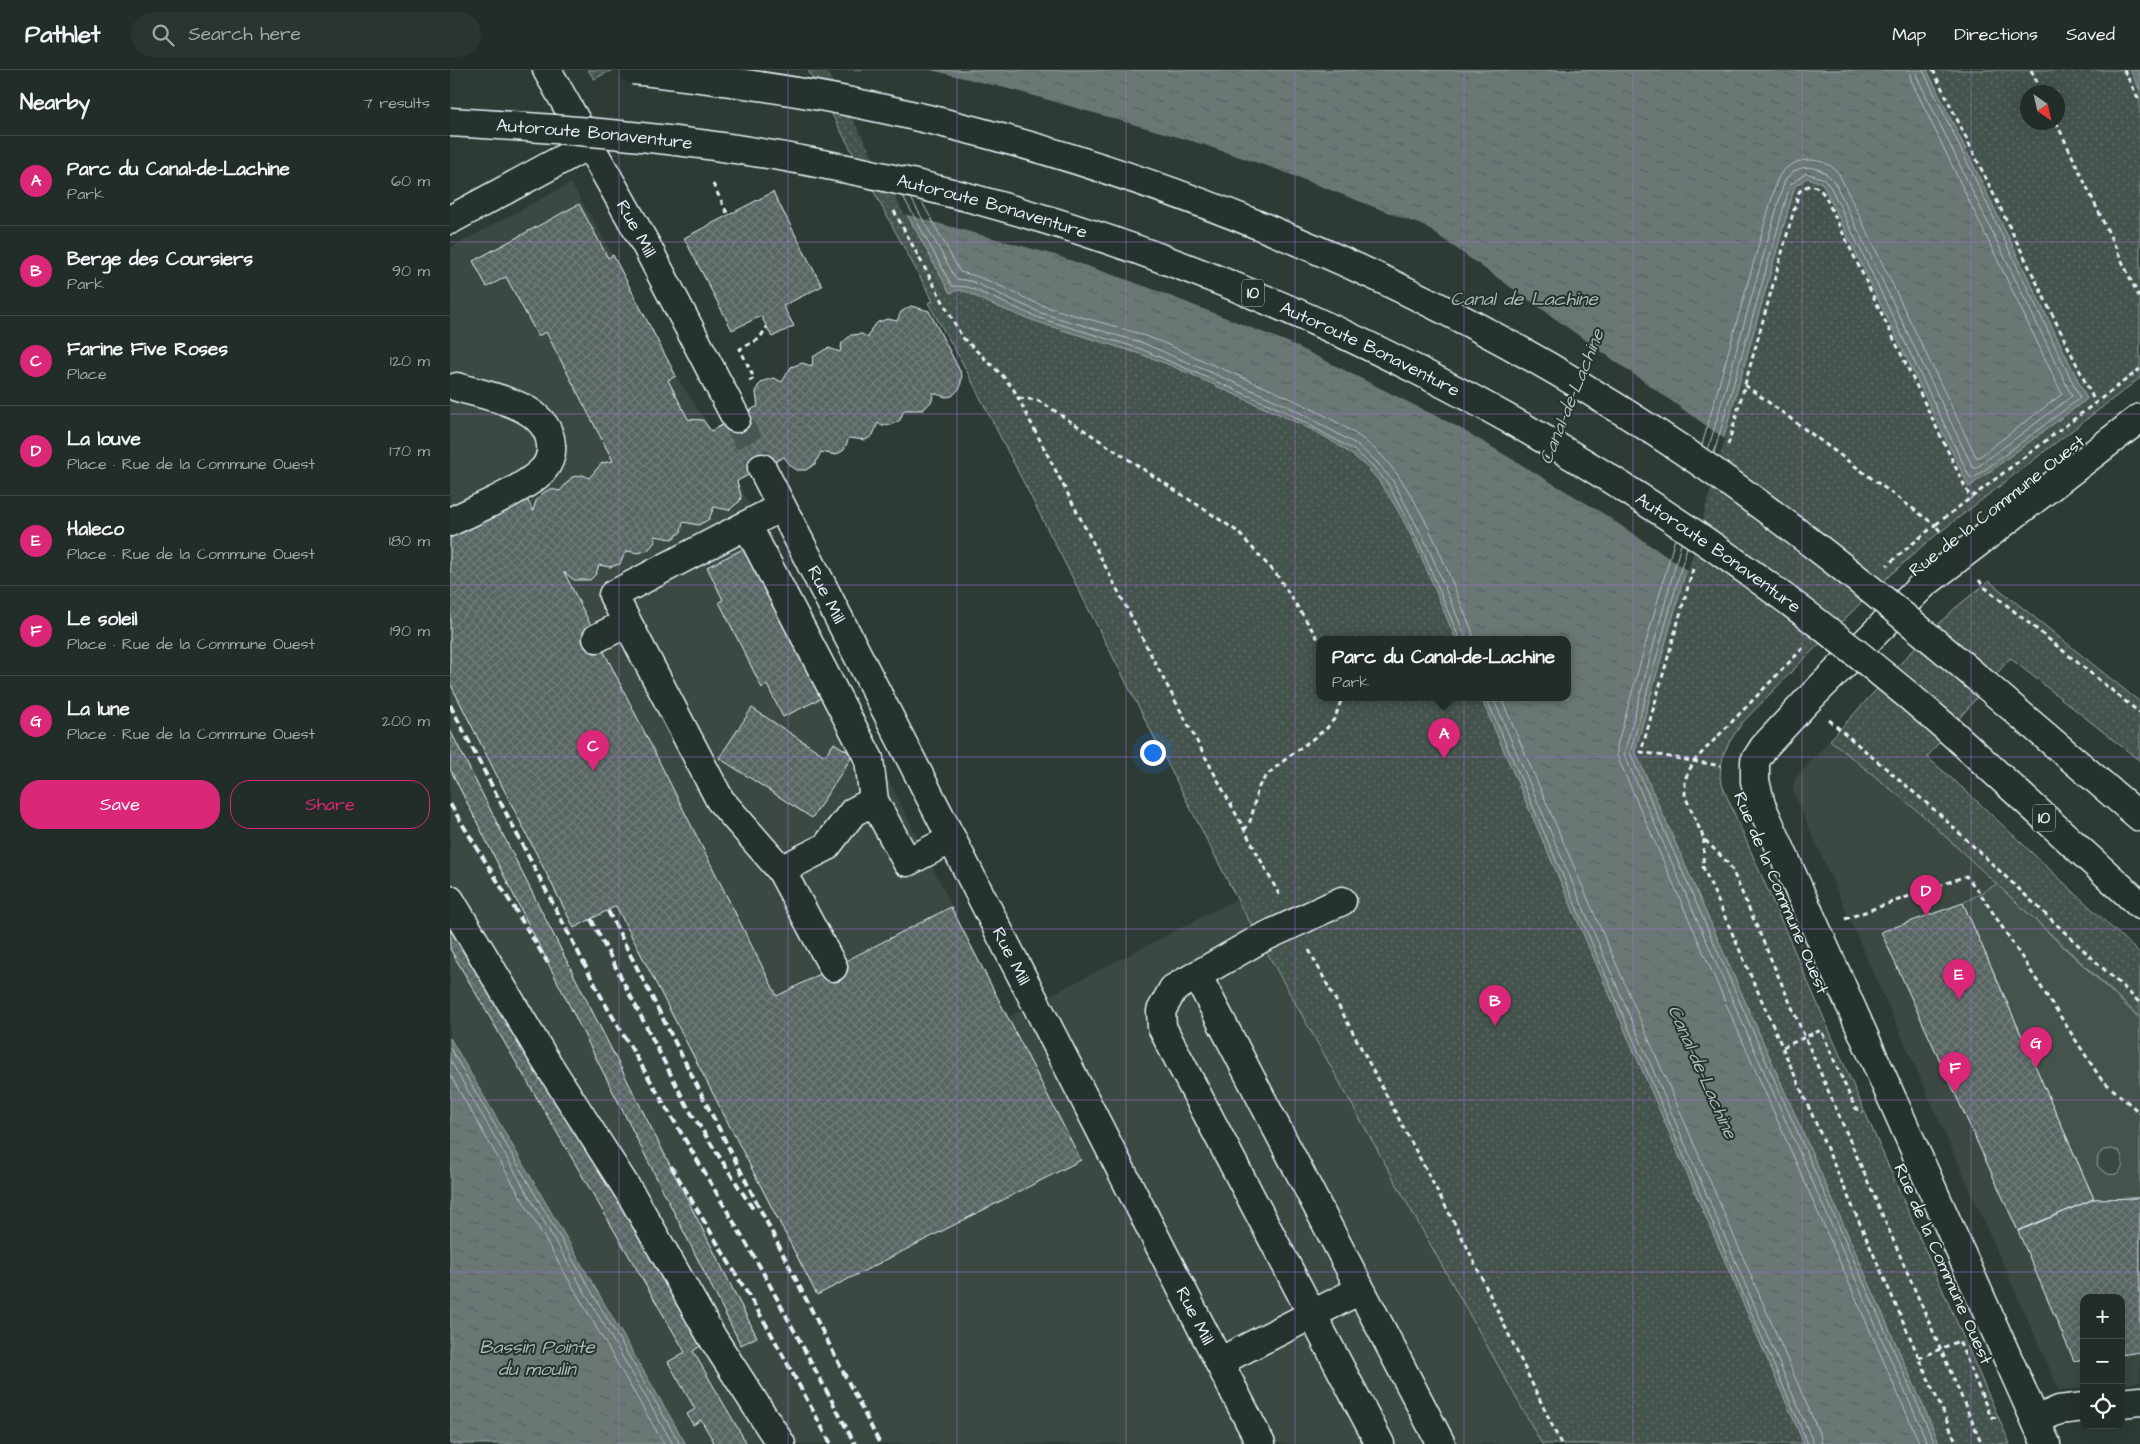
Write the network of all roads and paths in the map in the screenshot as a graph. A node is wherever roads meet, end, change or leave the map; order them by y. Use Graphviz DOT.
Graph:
graph roads {
  1 [pos="547,70"];
  2 [pos="633,70"];
  3 [pos="1933,70"];
  4 [pos="2031,70"];
  5 [pos="2124,70"];
  6 [pos="2038,85"];
  7 [pos="2140,102"];
  8 [pos="450,122"];
  9 [pos="2060,130"];
  10 [pos="590,144"];
  11 [pos="712,184"];
  12 [pos="728,215"];
  13 [pos="450,220"];
  14 [pos="941,296"];
  15 [pos="2140,299"];
  16 [pos="767,327"];
  17 [pos="2140,369"];
  18 [pos="752,373"];
  19 [pos="452,384"];
  20 [pos="1744,385"];
  21 [pos="1018,398"];
  22 [pos="2096,404"];
  23 [pos="736,418"];
  24 [pos="2140,418"];
  25 [pos="1725,454"];
  26 [pos="762,468"];
  27 [pos="1971,499"];
  28 [pos="781,507"];
  29 [pos="450,522"];
  30 [pos="747,525"];
  31 [pos="1935,526"];
  32 [pos="1940,531"];
  33 [pos="1693,567"];
  34 [pos="1880,571"];
  35 [pos="1974,574"];
  36 [pos="627,623"];
  37 [pos="1316,636"];
  38 [pos="597,638"];
  39 [pos="1810,640"];
  40 [pos="1341,701"];
  41 [pos="2140,713"];
  42 [pos="1828,720"];
  43 [pos="1694,761"];
  44 [pos="1721,766"];
  45 [pos="874,800"];
  46 [pos="2140,817"];
  47 [pos="1244,830"];
  48 [pos="952,839"];
  49 [pos="1704,839"];
  50 [pos="781,870"];
  51 [pos="450,900"];
  52 [pos="1342,900"];
  53 [pos="1284,903"];
  54 [pos="2140,905"];
  55 [pos="1840,921"];
  56 [pos="1304,942"];
  57 [pos="833,967"];
  58 [pos="1197,975"];
  59 [pos="2140,1003"];
  60 [pos="1806,1037"];
  61 [pos="1784,1047"];
  62 [pos="1863,1112"];
  63 [pos="2140,1114"];
  64 [pos="1360,1290"];
  65 [pos="1313,1315"];
  66 [pos="1941,1349"];
  67 [pos="1919,1358"];
  68 [pos="1219,1362"];
  69 [pos="2140,1401"];
  70 [pos="2125,1403"];
  71 [pos="2080,1407"];
  72 [pos="2000,1418"];
  73 [pos="2041,1432"];
  74 [pos="781,1444"];
  75 [pos="1261,1444"];
  76 [pos="1380,1444"];
  77 [pos="1441,1444"];
  78 [pos="1561,1444"];
  79 [pos="1957,1444"];
  80 [pos="1982,1444"];
  1 -- 10 [label="main road, Rue Mill"];
  2 -- 46 [label="main road, bridge"];
  3 -- 22 [label="path"];
  4 -- 6 [label="path"];
  5 -- 7 [label="path"];
  8 -- 54 [label="main road, Autoroute Bonaventure / 10, bridge"];
  9 -- 15 [label="path"];
  10 -- 13 [label="main road"];
  10 -- 23 [label="main road, Rue Mill"];
  11 -- 12 [label="path"];
  14 -- 21 [label="path"];
  16 -- 18 [label="path"];
  17 -- 22 [label="path"];
  19 -- 29 [label="main road"];
  20 -- 25 [label="path"];
  20 -- 27 [label="path"];
  20 -- 31 [label="path"];
  21 -- 37 [label="path"];
  21 -- 47 [label="path"];
  22 -- 27 [label="path"];
  24 -- 73 [label="main road, Rue de la Commune Ouest"];
  26 -- 28 [label="main road, Rue Mill"];
  27 -- 31 [label="path"];
  28 -- 30 [label="main road"];
  28 -- 48 [label="main road, Rue Mill"];
  30 -- 36 [label="main road"];
  30 -- 45 [label="main road"];
  31 -- 32 [label="path"];
  31 -- 34 [label="path"];
  33 -- 43 [label="path"];
  35 -- 41 [label="path"];
  36 -- 38 [label="main road"];
  36 -- 50 [label="main road"];
  39 -- 43 [label="path"];
  40 -- 47 [label="path"];
  42 -- 59 [label="path"];
  43 -- 44 [label="path"];
  43 -- 49 [label="path"];
  45 -- 48 [label="main road"];
  45 -- 50 [label="main road"];
  47 -- 53 [label="path"];
  48 -- 68 [label="main road, Rue Mill"];
  49 -- 60 [label="path"];
  49 -- 61 [label="path"];
  50 -- 57 [label="main road"];
  51 -- 74 [label="main road"];
  52 -- 58 [label="main road"];
  55 -- 63 [label="path"];
  56 -- 78 [label="path"];
  58 -- 64 [label="main road"];
  58 -- 65 [label="main road"];
  60 -- 61 [label="path"];
  60 -- 62 [label="path"];
  60 -- 66 [label="path"];
  61 -- 67 [label="path"];
  64 -- 65 [label="main road"];
  64 -- 77 [label="main road"];
  65 -- 68 [label="main road"];
  65 -- 76 [label="main road"];
  66 -- 67 [label="path"];
  66 -- 72 [label="path"];
  66 -- 80 [label="path"];
  67 -- 79 [label="path"];
  68 -- 75 [label="main road, Rue Mill"];
  69 -- 70 [label="main road"];
  71 -- 73 [label="main road"];
}
